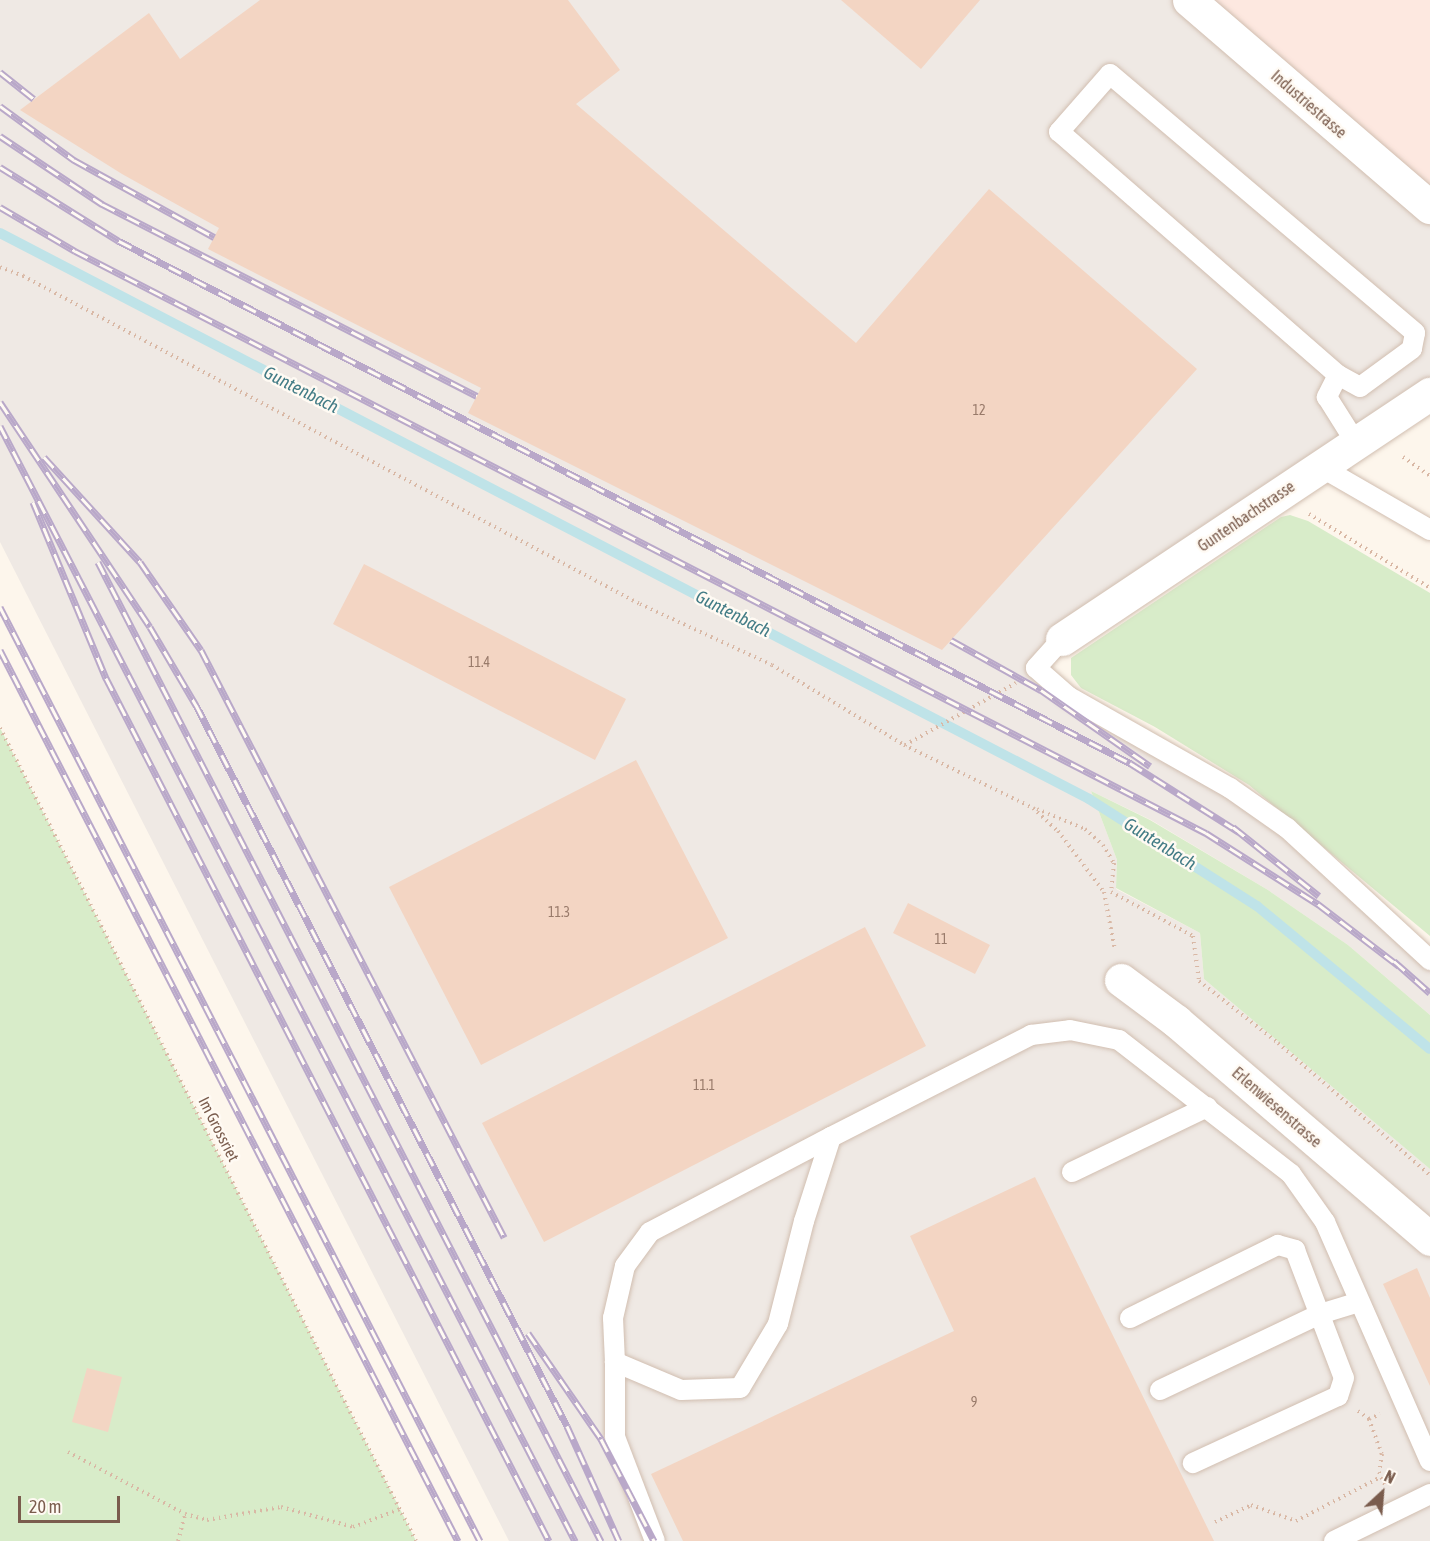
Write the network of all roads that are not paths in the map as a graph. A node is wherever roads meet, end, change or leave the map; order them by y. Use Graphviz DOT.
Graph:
graph roads {
  1 [pos="1189,0"];
  2 [pos="1430,207"];
  3 [pos="1338,375"];
  4 [pos="1430,394"];
  5 [pos="1356,443"];
  6 [pos="1320,466"];
  7 [pos="1430,530"];
  8 [pos="1062,639"];
  9 [pos="1430,960"];
  10 [pos="1121,980"];
  11 [pos="1208,1107"];
  12 [pos="831,1137"];
  13 [pos="1072,1172"];
  14 [pos="1430,1239"];
  15 [pos="1359,1302"];
  16 [pos="1320,1314"];
  17 [pos="1130,1318"];
  18 [pos="615,1362"];
  19 [pos="1160,1390"];
  20 [pos="1430,1461"];
  21 [pos="1193,1463"];
  22 [pos="1430,1494"];
  23 [pos="655,1541"];
  24 [pos="1335,1541"];
  1 -- 2 [label="street, Industriestrasse"];
  3 -- 3 [label="lane"];
  3 -- 5 [label="lane"];
  4 -- 5 [label="street, Guntenbachstrasse"];
  5 -- 6 [label="street, Guntenbachstrasse"];
  6 -- 7 [label="lane"];
  6 -- 8 [label="street, Guntenbachstrasse"];
  8 -- 9 [label="lane"];
  10 -- 14 [label="street, Erlenwiesenstrasse"];
  11 -- 12 [label="lane"];
  11 -- 13 [label="lane"];
  11 -- 15 [label="lane"];
  12 -- 18 [label="lane"];
  12 -- 18 [label="lane"];
  15 -- 16 [label="lane"];
  15 -- 20 [label="lane"];
  16 -- 17 [label="lane"];
  16 -- 19 [label="lane"];
  16 -- 21 [label="lane"];
  18 -- 23 [label="lane"];
  22 -- 24 [label="lane"];
}
